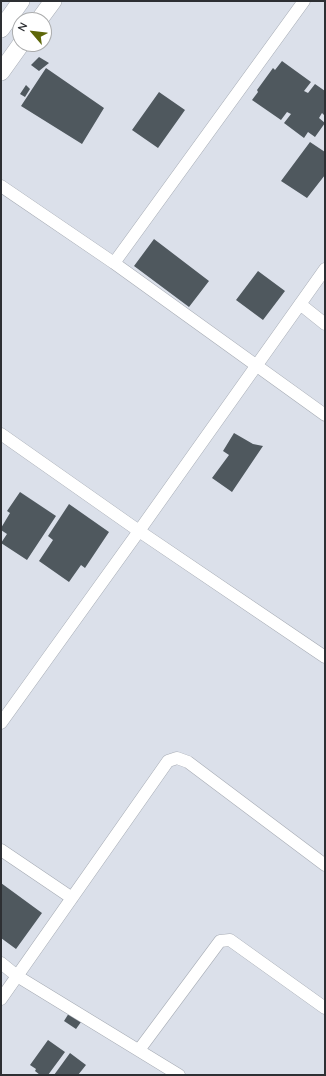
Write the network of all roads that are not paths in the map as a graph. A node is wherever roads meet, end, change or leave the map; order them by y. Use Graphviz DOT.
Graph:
graph roads {
  1 [pos="21,1"];
  2 [pos="53,1"];
  3 [pos="304,1"];
  4 [pos="45,12"];
  5 [pos="1,29"];
  6 [pos="15,52"];
  7 [pos="1,72"];
  8 [pos="1,186"];
  9 [pos="114,263"];
  10 [pos="325,269"];
  11 [pos="300,304"];
  12 [pos="325,324"];
  13 [pos="256,366"];
  14 [pos="325,415"];
  15 [pos="1,434"];
  16 [pos="139,531"];
  17 [pos="325,658"];
  18 [pos="1,723"];
  19 [pos="1,850"];
  20 [pos="323,859"];
  21 [pos="72,898"];
  22 [pos="1,963"];
  23 [pos="18,976"];
  24 [pos="1,999"];
  25 [pos="325,1008"];
  26 [pos="139,1050"];
  27 [pos="179,1075"];
  1 -- 5 [label="main road"];
  2 -- 4 [label="main road"];
  3 -- 9 [label="street"];
  6 -- 7 [label="main road"];
  8 -- 9 [label="street"];
  9 -- 13 [label="street"];
  10 -- 11 [label="street"];
  11 -- 12 [label="street"];
  11 -- 13 [label="street"];
  13 -- 14 [label="street"];
  13 -- 16 [label="street"];
  15 -- 16 [label="street"];
  16 -- 17 [label="street"];
  16 -- 18 [label="street"];
  19 -- 21 [label="street"];
  20 -- 21 [label="street"];
  21 -- 23 [label="street"];
  22 -- 23 [label="street"];
  23 -- 24 [label="street"];
  23 -- 26 [label="street"];
  25 -- 26 [label="street"];
  26 -- 27 [label="street"];
}
